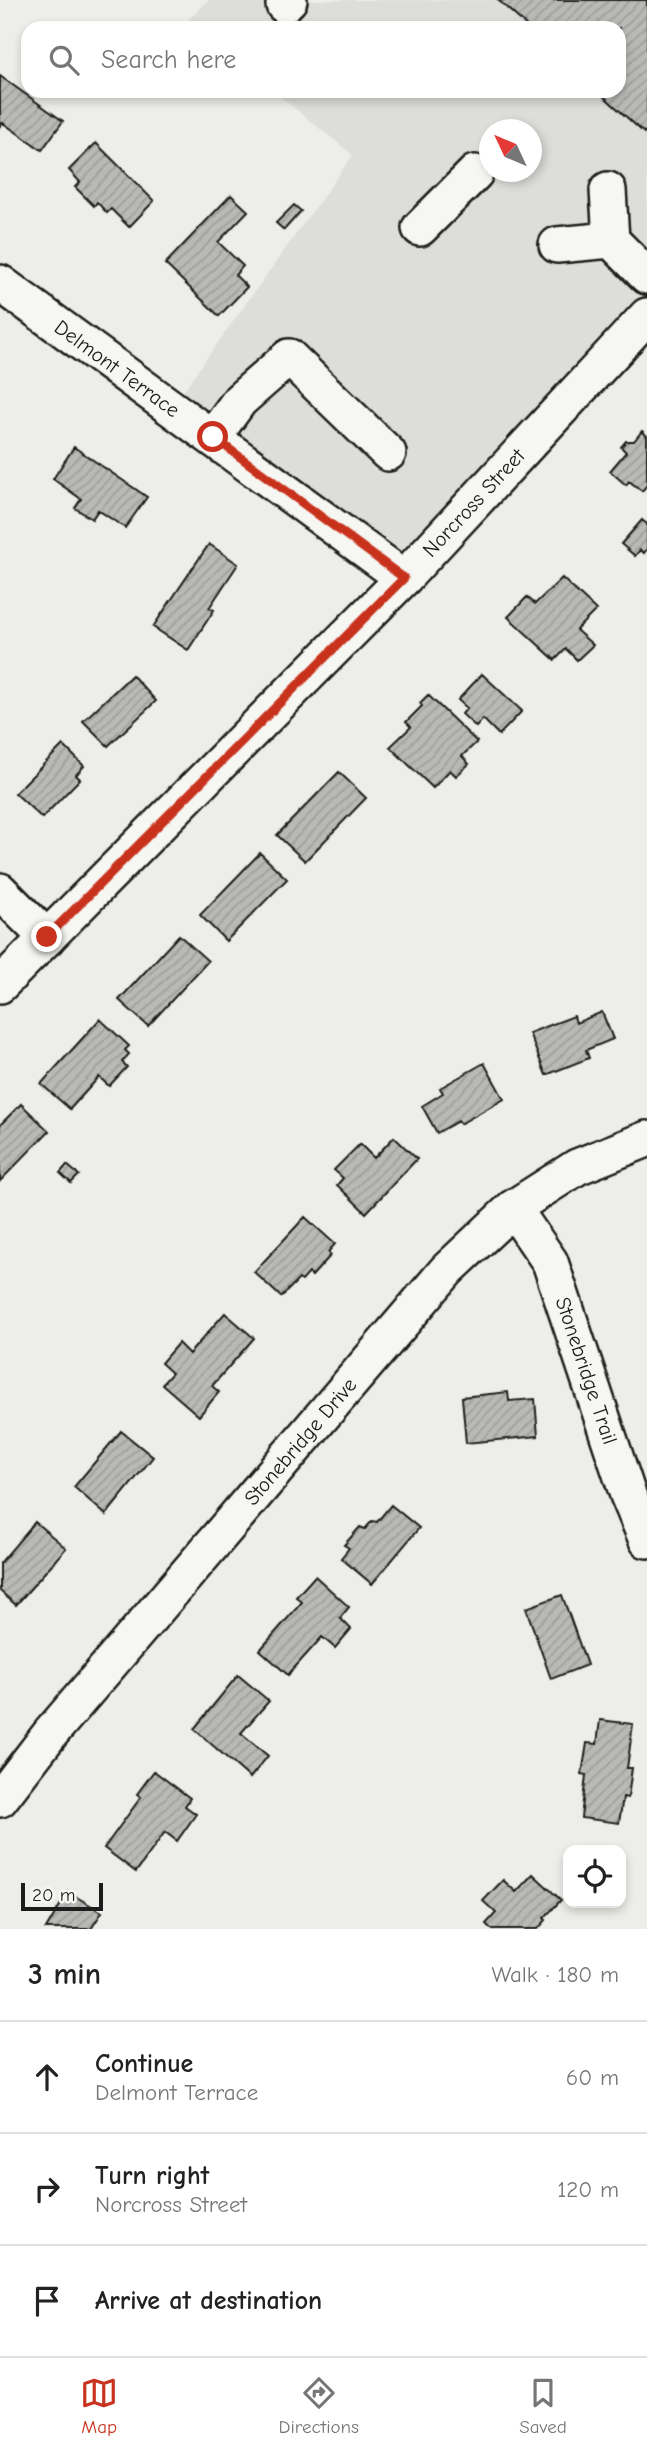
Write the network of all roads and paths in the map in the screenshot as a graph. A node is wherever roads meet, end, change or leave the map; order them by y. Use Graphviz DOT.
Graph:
graph roads {
  1 [pos="475,173"];
  2 [pos="608,191"];
  3 [pos="420,228"];
  4 [pos="611,240"];
  5 [pos="557,245"];
  6 [pos="647,276"];
  7 [pos="0,282"];
  8 [pos="647,316"];
  9 [pos="213,437"];
  10 [pos="388,453"];
  11 [pos="404,578"];
  12 [pos="0,891"];
  13 [pos="47,937"];
  14 [pos="0,985"];
  15 [pos="647,1139"];
  16 [pos="513,1208"];
  17 [pos="647,1539"];
  18 [pos="0,1799"];
  1 -- 3 [label="street"];
  2 -- 4 [label="street"];
  4 -- 5 [label="street"];
  4 -- 6 [label="street"];
  7 -- 9 [label="street, Delmont Terrace"];
  8 -- 11 [label="street, Norcross Street"];
  9 -- 10 [label="street"];
  9 -- 11 [label="street, Delmont Terrace"];
  11 -- 13 [label="street, Norcross Street"];
  12 -- 13 [label="street"];
  13 -- 14 [label="street, Norcross Street"];
  15 -- 16 [label="street, Stonebridge Drive"];
  16 -- 17 [label="street, Stonebridge Trail"];
  16 -- 18 [label="street, Stonebridge Drive"];
}
